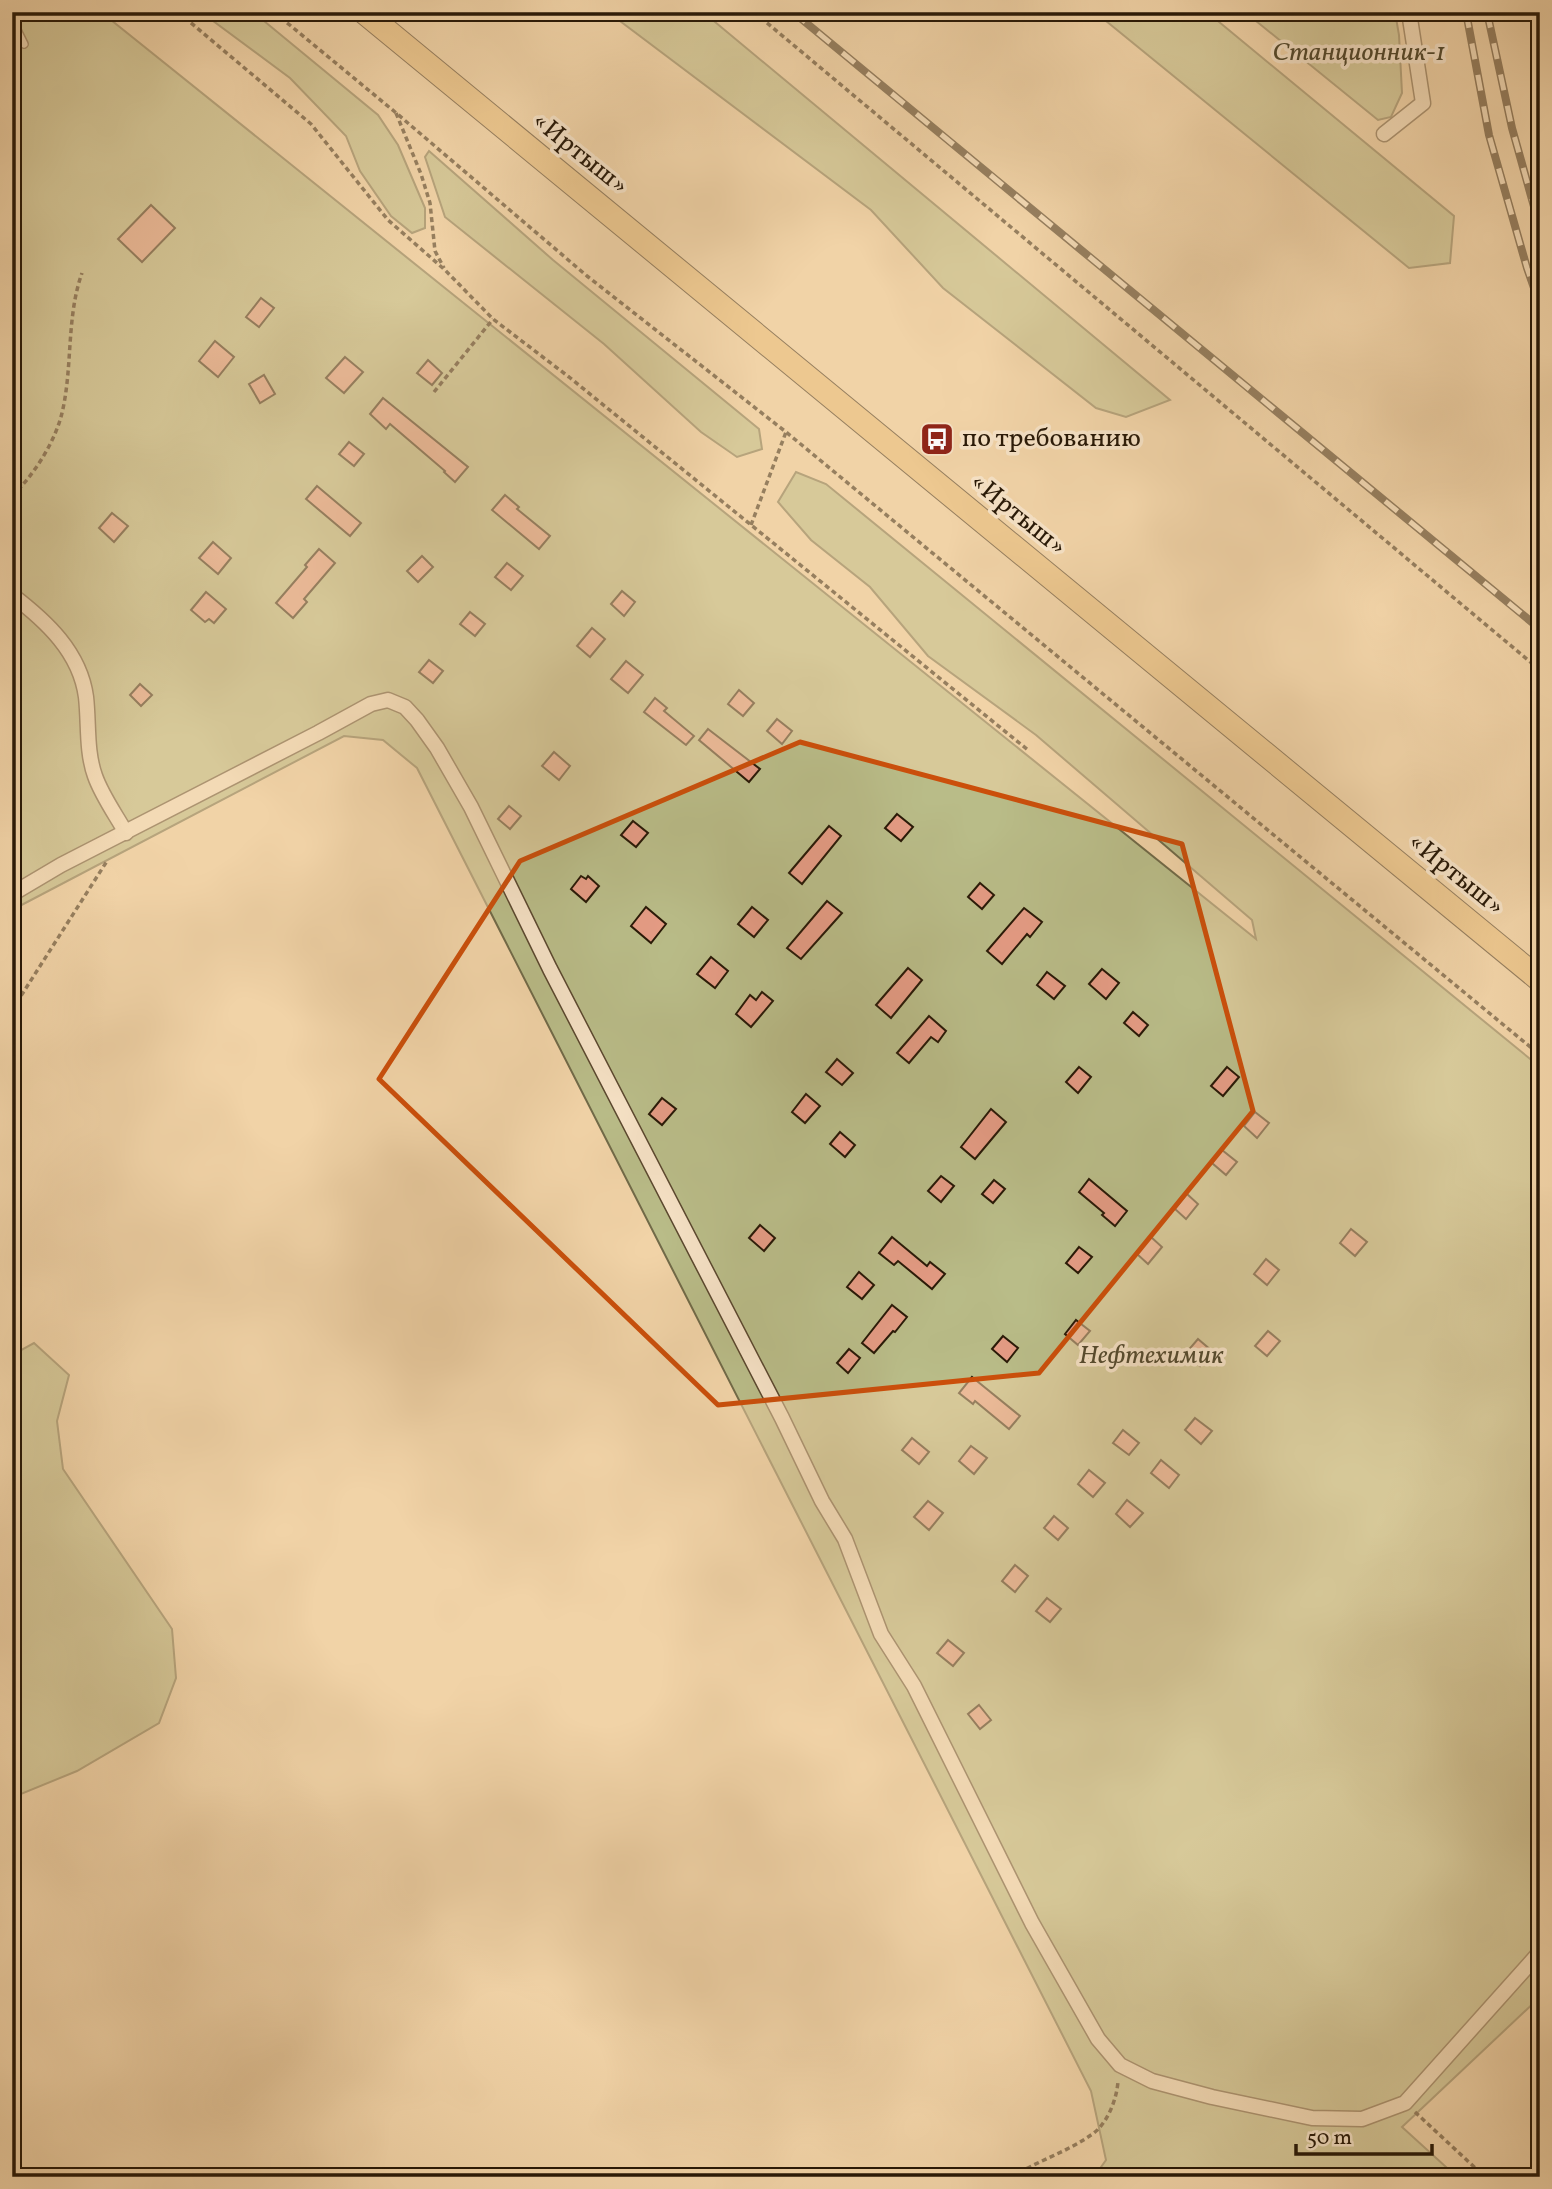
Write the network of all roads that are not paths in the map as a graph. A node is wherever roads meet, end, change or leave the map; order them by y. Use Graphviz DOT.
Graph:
graph roads {
  1 [pos="363,12"];
  2 [pos="1409,12"];
  3 [pos="12,20"];
  4 [pos="24,44"];
  5 [pos="1384,134"];
  6 [pos="12,595"];
  7 [pos="126,833"];
  8 [pos="12,894"];
  9 [pos="1540,980"];
  10 [pos="1540,1952"];
  1 -- 9 [label="main road, «Иртыш»"];
  2 -- 5 [label="street"];
  3 -- 4 [label="lane"];
  6 -- 7 [label="street"];
  7 -- 8 [label="street"];
  7 -- 10 [label="street"];
}
